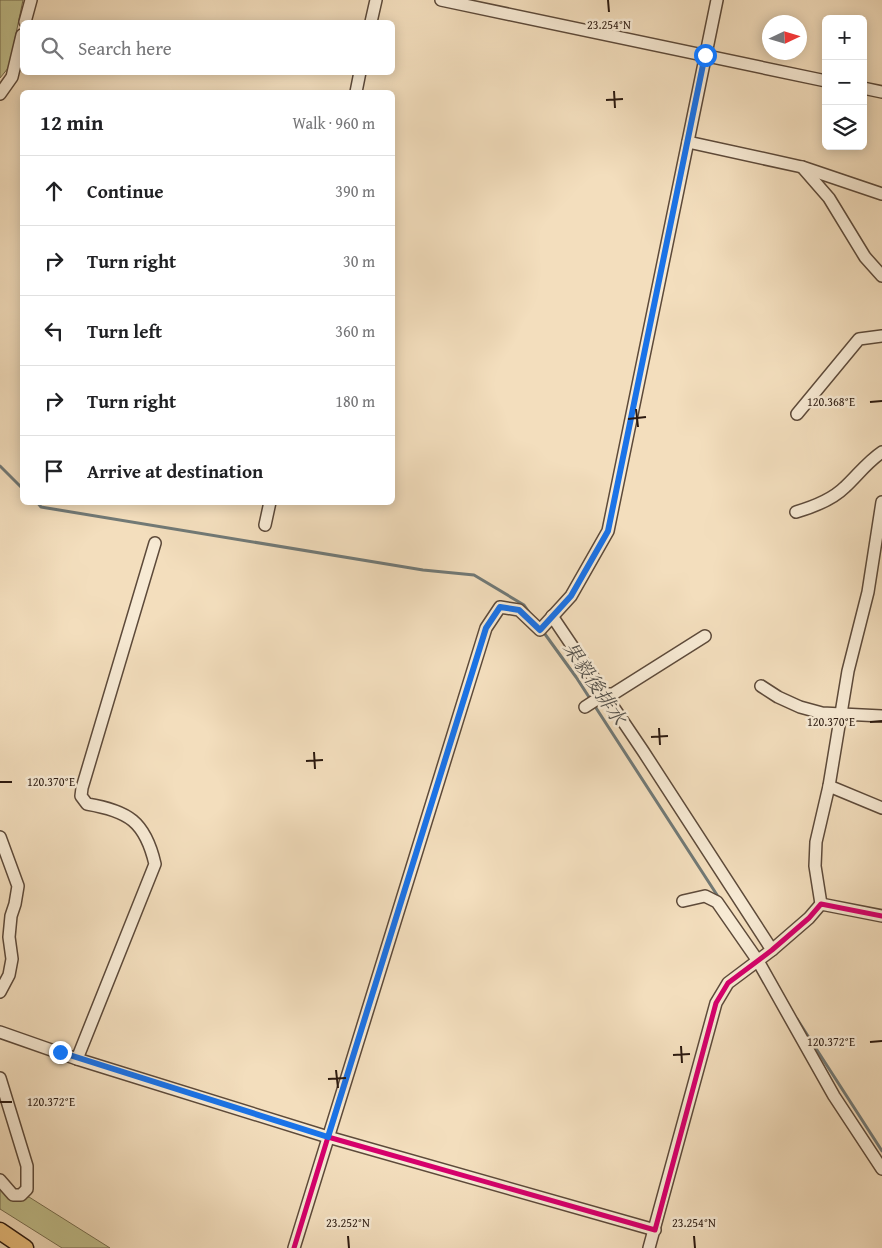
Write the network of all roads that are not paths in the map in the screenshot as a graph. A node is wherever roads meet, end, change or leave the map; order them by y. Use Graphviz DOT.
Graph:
graph roads {
  1 [pos="31,0"];
  2 [pos="376,0"];
  3 [pos="441,0"];
  4 [pos="717,0"];
  5 [pos="26,20"];
  6 [pos="371,20"];
  7 [pos="20,43"];
  8 [pos="705,55"];
  9 [pos="359,75"];
  10 [pos="822,80"];
  11 [pos="867,89"];
  12 [pos="356,90"];
  13 [pos="882,92"];
  14 [pos="0,94"];
  15 [pos="688,142"];
  16 [pos="802,167"];
  17 [pos="882,194"];
  18 [pos="882,276"];
  19 [pos="882,336"];
  20 [pos="797,414"];
  21 [pos="882,452"];
  22 [pos="882,502"];
  23 [pos="269,505"];
  24 [pos="796,512"];
  25 [pos="265,525"];
  26 [pos="155,543"];
  27 [pos="552,616"];
  28 [pos="705,636"];
  29 [pos="761,686"];
  30 [pos="605,694"];
  31 [pos="585,707"];
  32 [pos="842,713"];
  33 [pos="882,716"];
  34 [pos="829,786"];
  35 [pos="882,808"];
  36 [pos="0,837"];
  37 [pos="683,901"];
  38 [pos="821,904"];
  39 [pos="5,914"];
  40 [pos="882,916"];
  41 [pos="772,950"];
  42 [pos="758,961"];
  43 [pos="0,992"];
  44 [pos="0,1032"];
  45 [pos="77,1059"];
  46 [pos="0,1078"];
  47 [pos="328,1137"];
  48 [pos="882,1169"];
  49 [pos="0,1180"];
  50 [pos="655,1230"];
  51 [pos="0,1231"];
  52 [pos="25,1248"];
  53 [pos="294,1248"];
  54 [pos="649,1248"];
  1 -- 5 [label="street"];
  2 -- 6 [label="street"];
  3 -- 8 [label="street"];
  4 -- 8 [label="street"];
  7 -- 14 [label="street"];
  8 -- 10 [label="street"];
  8 -- 15 [label="street"];
  9 -- 12 [label="street"];
  11 -- 13 [label="street"];
  15 -- 16 [label="street"];
  15 -- 27 [label="street"];
  16 -- 17 [label="street"];
  16 -- 18 [label="street"];
  19 -- 20 [label="street"];
  21 -- 24 [label="street"];
  22 -- 32 [label="street"];
  23 -- 25 [label="street"];
  26 -- 45 [label="street"];
  27 -- 30 [label="street"];
  27 -- 47 [label="street"];
  28 -- 30 [label="street"];
  29 -- 32 [label="street"];
  30 -- 31 [label="street"];
  30 -- 41 [label="street"];
  32 -- 33 [label="street"];
  32 -- 34 [label="street"];
  34 -- 35 [label="street"];
  34 -- 38 [label="street"];
  36 -- 39 [label="street"];
  37 -- 42 [label="street"];
  38 -- 40 [label="street"];
  38 -- 41 [label="street"];
  39 -- 43 [label="street"];
  41 -- 42 [label="street"];
  42 -- 48 [label="street"];
  42 -- 50 [label="street"];
  44 -- 45 [label="street"];
  45 -- 47 [label="street"];
  46 -- 49 [label="street"];
  47 -- 50 [label="street"];
  47 -- 53 [label="street"];
  50 -- 54 [label="street"];
  51 -- 52 [label="highway"];
}
